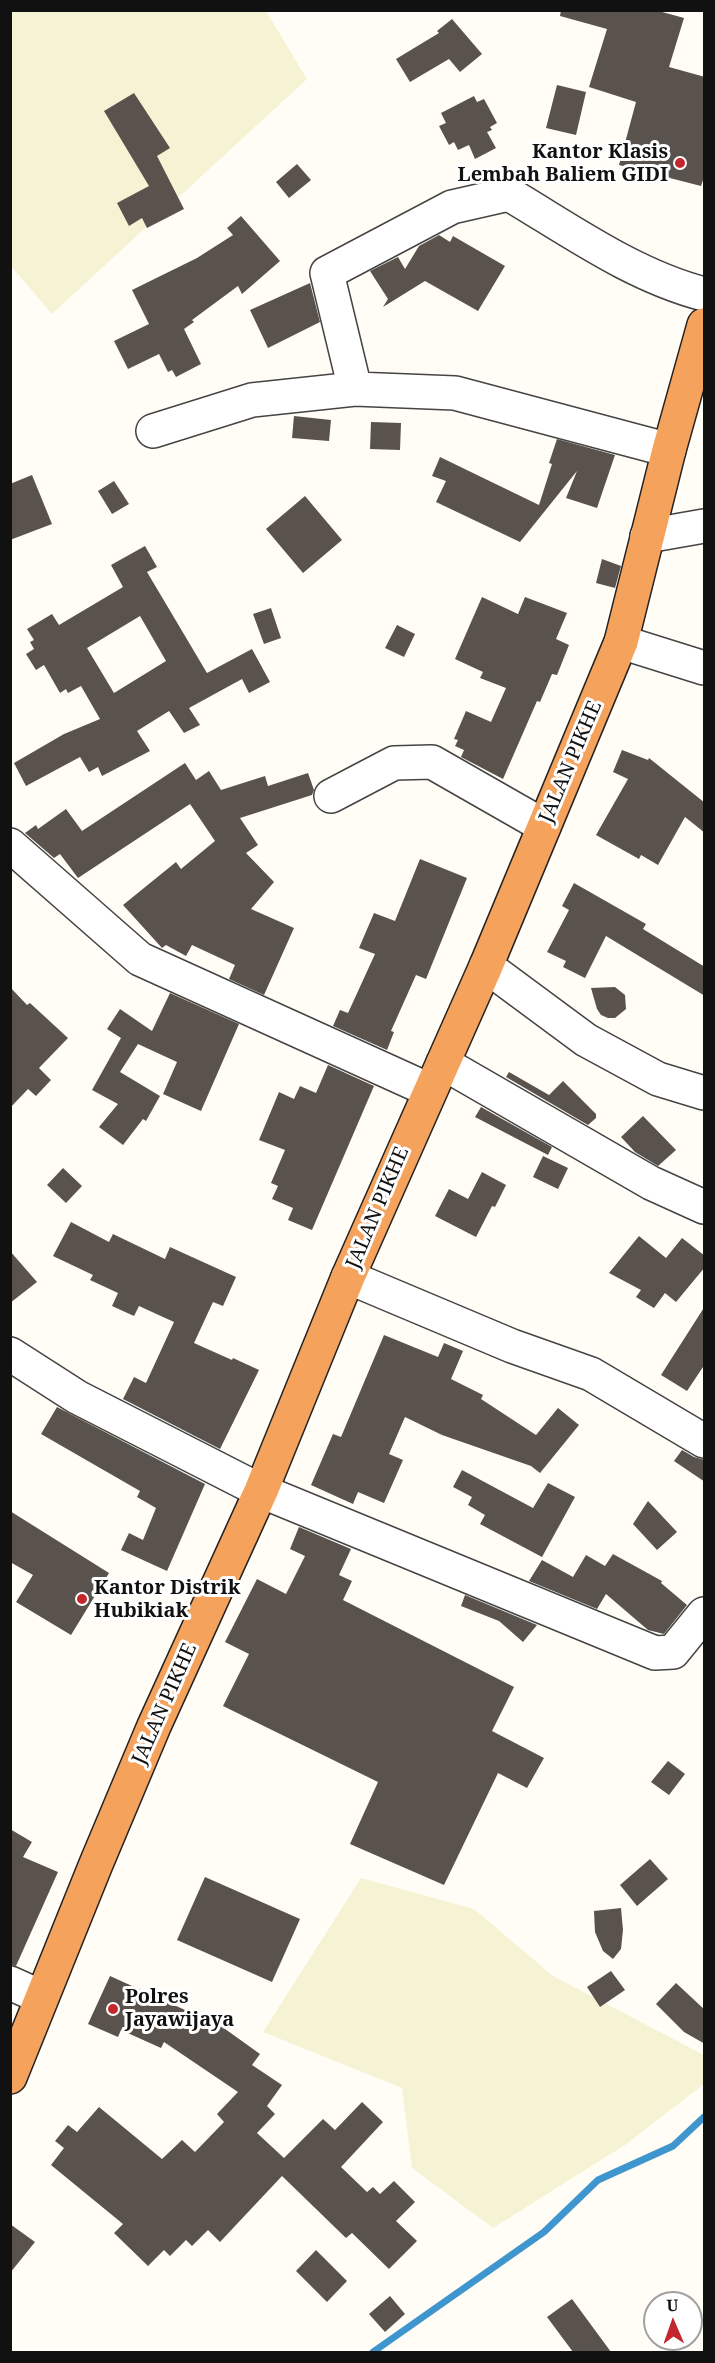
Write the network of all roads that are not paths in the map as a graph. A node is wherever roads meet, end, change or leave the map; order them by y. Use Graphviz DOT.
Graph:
graph roads {
  1 [pos="705,294"];
  2 [pos="705,325"];
  3 [pos="355,389"];
  4 [pos="153,431"];
  5 [pos="669,450"];
  6 [pos="705,526"];
  7 [pos="647,536"];
  8 [pos="621,642"];
  9 [pos="705,668"];
  10 [pos="331,796"];
  11 [pos="544,825"];
  12 [pos="10,845"];
  13 [pos="486,966"];
  14 [pos="436,1076"];
  15 [pos="705,1093"];
  16 [pos="705,1207"];
  17 [pos="348,1277"];
  18 [pos="10,1354"];
  19 [pos="705,1441"];
  20 [pos="261,1491"];
  21 [pos="705,1614"];
  22 [pos="10,1983"];
  23 [pos="41,1998"];
  24 [pos="10,2077"];
  1 -- 3 [label="street"];
  2 -- 5 [label="highway, JALAN PIKHE"];
  3 -- 4 [label="street"];
  3 -- 5 [label="street"];
  5 -- 7 [label="highway, JALAN PIKHE"];
  6 -- 7 [label="street"];
  7 -- 8 [label="highway, JALAN PIKHE"];
  8 -- 9 [label="street"];
  8 -- 11 [label="highway, JALAN PIKHE"];
  10 -- 11 [label="street"];
  11 -- 13 [label="highway, JALAN PIKHE"];
  12 -- 14 [label="street"];
  13 -- 14 [label="highway, JALAN PIKHE"];
  13 -- 15 [label="street"];
  14 -- 16 [label="street"];
  14 -- 17 [label="highway, JALAN PIKHE"];
  17 -- 19 [label="street"];
  17 -- 20 [label="highway, JALAN PIKHE"];
  18 -- 20 [label="street"];
  20 -- 21 [label="street"];
  20 -- 23 [label="highway, JALAN PIKHE"];
  22 -- 23 [label="street"];
  23 -- 24 [label="highway, JALAN PIKHE"];
}
